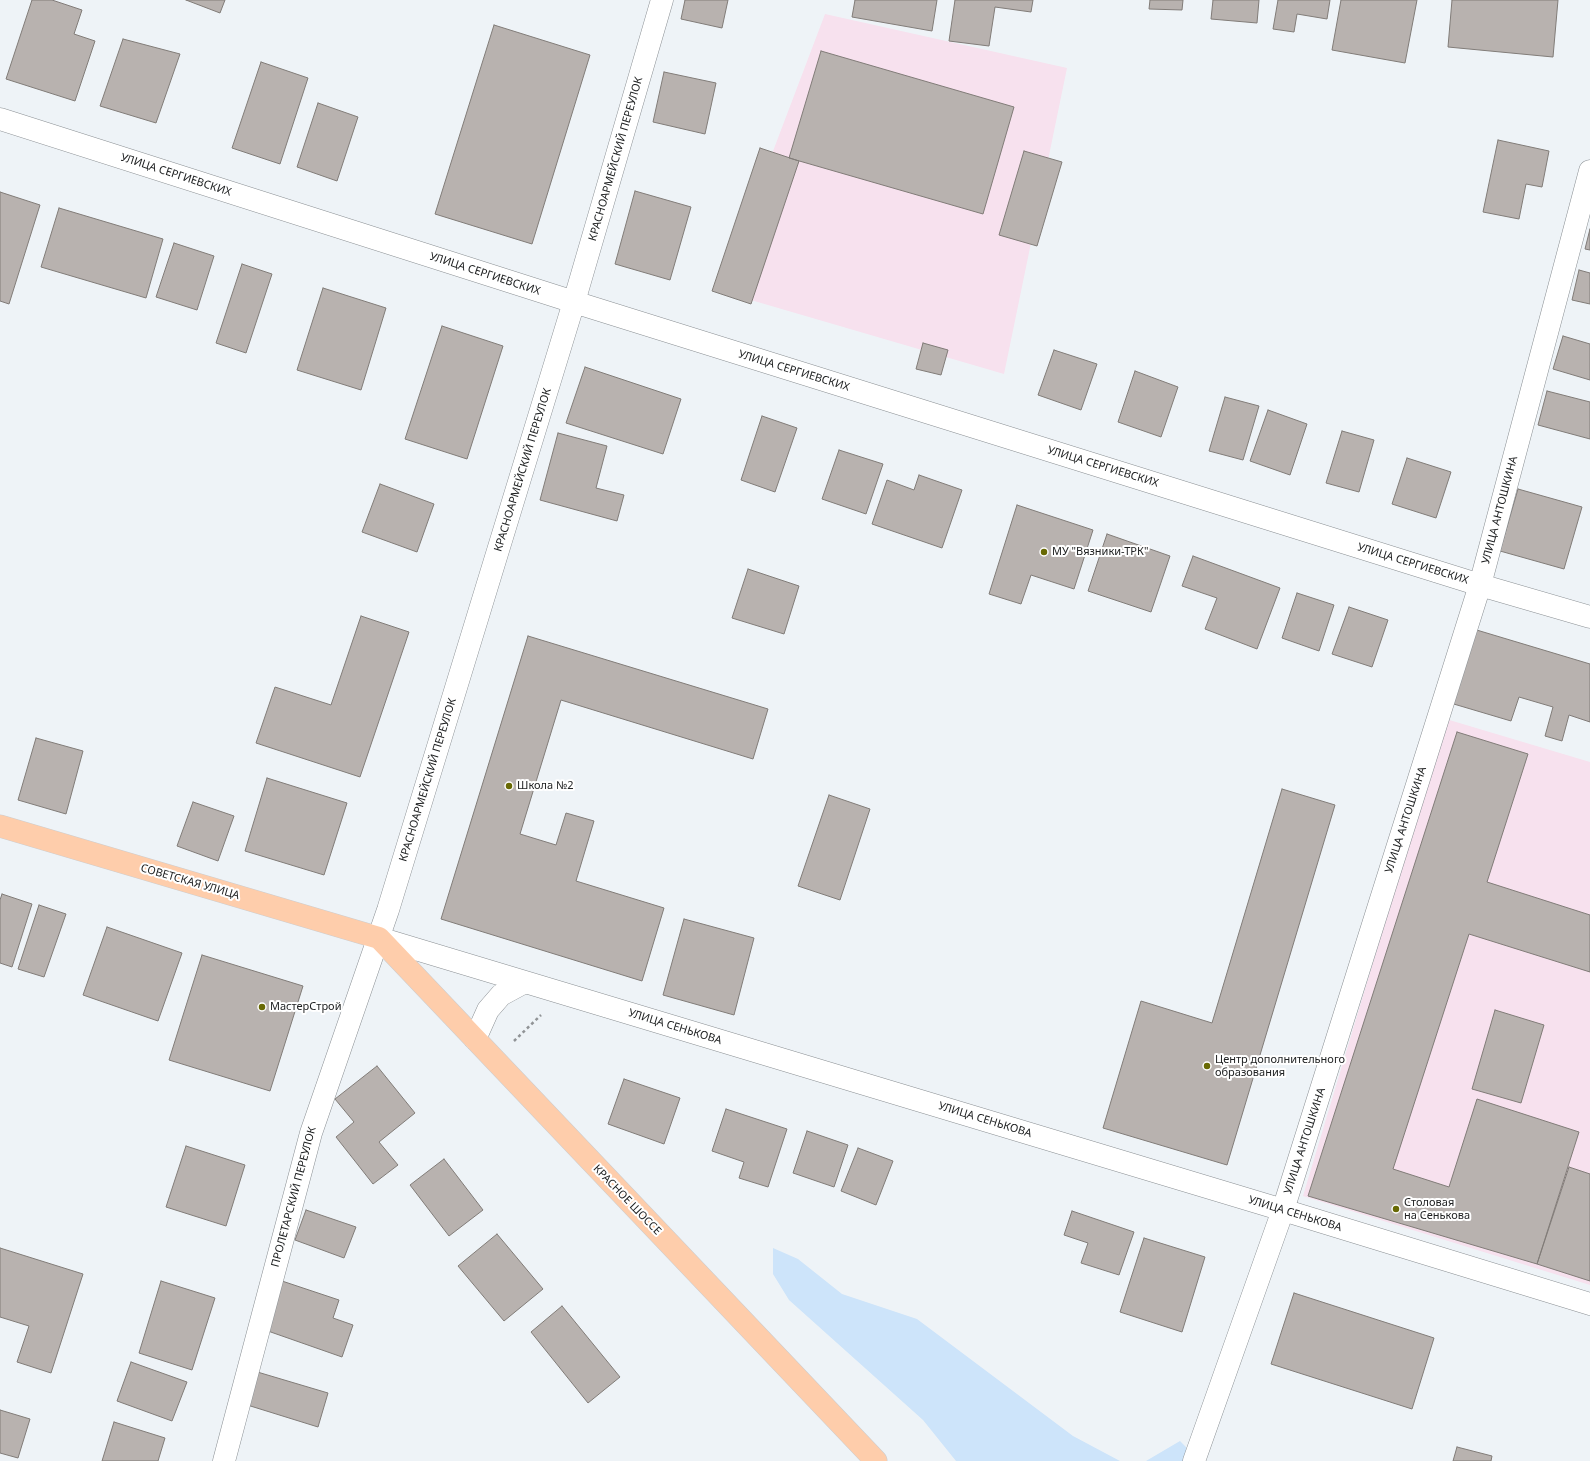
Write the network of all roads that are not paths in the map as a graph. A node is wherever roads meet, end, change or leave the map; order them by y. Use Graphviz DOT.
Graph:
graph roads {
  1 [pos="662,0"];
  2 [pos="0,119"];
  3 [pos="1590,171"];
  4 [pos="574,302"];
  5 [pos="1480,585"];
  6 [pos="1590,617"];
  7 [pos="0,826"];
  8 [pos="379,938"];
  9 [pos="525,982"];
  10 [pos="475,1039"];
  11 [pos="1283,1210"];
  12 [pos="1590,1304"];
  13 [pos="224,1461"];
  14 [pos="876,1461"];
  15 [pos="1194,1461"];
  1 -- 4 [label="street, КРАСНОАРМЕЙСКИЙ ПЕРЕУЛОК"];
  2 -- 4 [label="street, УЛИЦА СЕРГИЕВСКИХ"];
  3 -- 5 [label="street, УЛИЦА АНТОШКИНА"];
  4 -- 5 [label="street, УЛИЦА СЕРГИЕВСКИХ"];
  4 -- 8 [label="street, КРАСНОАРМЕЙСКИЙ ПЕРЕУЛОК"];
  5 -- 6 [label="street, УЛИЦА СЕРГИЕВСКИХ"];
  5 -- 11 [label="street, УЛИЦА АНТОШКИНА"];
  7 -- 8 [label="main road, СОВЕТСКАЯ УЛИЦА"];
  8 -- 9 [label="street, УЛИЦА СЕНЬКОВА"];
  8 -- 10 [label="main road, КРАСНОЕ ШОССЕ"];
  8 -- 13 [label="street, ПРОЛЕТАРСКИЙ ПЕРЕУЛОК"];
  9 -- 10 [label="street"];
  9 -- 11 [label="street, УЛИЦА СЕНЬКОВА"];
  10 -- 14 [label="main road, КРАСНОЕ ШОССЕ"];
  11 -- 12 [label="street, УЛИЦА СЕНЬКОВА"];
  11 -- 15 [label="street, УЛИЦА АНТОШКИНА"];
}
